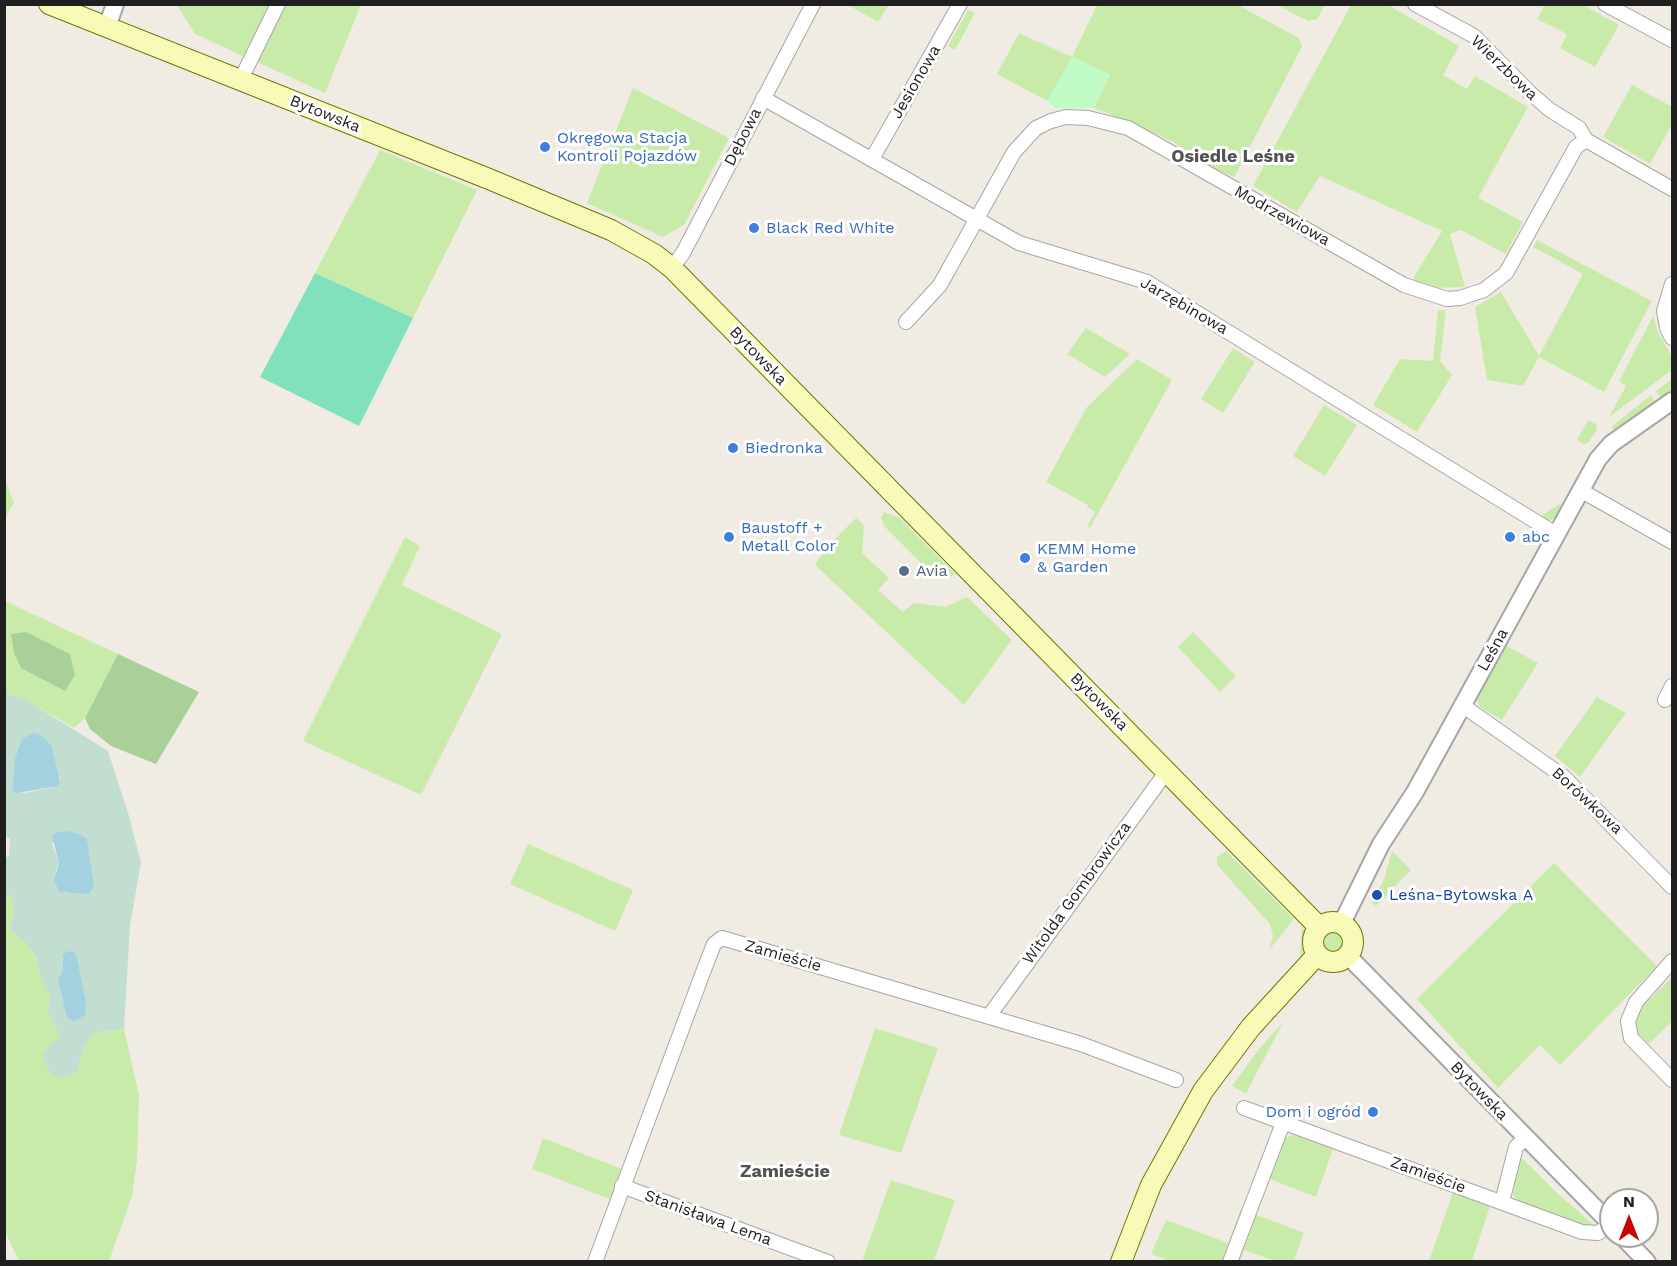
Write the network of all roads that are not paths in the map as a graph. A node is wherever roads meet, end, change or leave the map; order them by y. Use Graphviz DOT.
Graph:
graph roads {
  1 [pos="49,4"];
  2 [pos="116,4"];
  3 [pos="278,4"];
  4 [pos="813,4"];
  5 [pos="960,4"];
  6 [pos="1415,4"];
  7 [pos="1605,4"];
  8 [pos="107,27"];
  9 [pos="1672,40"];
  10 [pos="240,81"];
  11 [pos="763,98"];
  12 [pos="1586,140"];
  13 [pos="872,159"];
  14 [pos="1672,189"];
  15 [pos="977,220"];
  16 [pos="672,268"];
  17 [pos="1672,284"];
  18 [pos="906,322"];
  19 [pos="1672,338"];
  20 [pos="1672,401"];
  21 [pos="1580,490"];
  22 [pos="1556,534"];
  23 [pos="1672,542"];
  24 [pos="1672,686"];
  25 [pos="1665,700"];
  26 [pos="1462,705"];
  27 [pos="1167,771"];
  28 [pos="1672,887"];
  29 [pos="1342,923"];
  30 [pos="1319,927"];
  31 [pos="1317,955"];
  32 [pos="1348,956"];
  33 [pos="1672,961"];
  34 [pos="989,1016"];
  35 [pos="1176,1080"];
  36 [pos="1672,1080"];
  37 [pos="1244,1108"];
  38 [pos="1283,1123"];
  39 [pos="1525,1138"];
  40 [pos="622,1186"];
  41 [pos="1502,1202"];
  42 [pos="1599,1212"];
  43 [pos="1599,1232"];
  44 [pos="1634,1248"];
  45 [pos="595,1262"];
  46 [pos="828,1262"];
  47 [pos="1121,1262"];
  48 [pos="1230,1262"];
  49 [pos="1647,1262"];
  1 -- 8 [label="main road, Bytowska"];
  2 -- 8 [label="street"];
  3 -- 10 [label="street"];
  4 -- 11 [label="street, Dębowa"];
  5 -- 13 [label="street, Jesionowa"];
  6 -- 12 [label="street, Wierzbowa"];
  7 -- 9 [label="street"];
  8 -- 10 [label="main road, Bytowska"];
  10 -- 16 [label="main road, Bytowska"];
  11 -- 13 [label="street, Jarzębinowa"];
  11 -- 16 [label="street, Dębowa"];
  12 -- 14 [label="street"];
  12 -- 15 [label="street, Modrzewiowa"];
  13 -- 15 [label="street, Jarzębinowa"];
  15 -- 18 [label="street, Modrzewiowa"];
  15 -- 22 [label="street, Jarzębinowa"];
  16 -- 27 [label="main road, Bytowska"];
  17 -- 19 [label="street"];
  20 -- 21 [label="street, Leśna"];
  21 -- 22 [label="street, Leśna"];
  21 -- 23 [label="street"];
  22 -- 26 [label="street, Leśna"];
  24 -- 25 [label="street"];
  26 -- 28 [label="street, Borówkowa"];
  26 -- 29 [label="street, Leśna"];
  27 -- 30 [label="main road, Bytowska"];
  27 -- 34 [label="street, Witolda Gombrowicza"];
  29 -- 30 [label="main road"];
  29 -- 32 [label="main road"];
  30 -- 31 [label="main road"];
  31 -- 32 [label="main road"];
  31 -- 47 [label="main road"];
  32 -- 39 [label="street, Bytowska"];
  33 -- 36 [label="street"];
  34 -- 35 [label="street, Zamieście"];
  34 -- 40 [label="street, Zamieście"];
  37 -- 38 [label="street, Zamieście"];
  38 -- 41 [label="street, Zamieście"];
  38 -- 48 [label="street"];
  39 -- 41 [label="street"];
  39 -- 42 [label="street, Bytowska"];
  40 -- 45 [label="street, Zamieście"];
  40 -- 46 [label="street, Stanisława Lema"];
  41 -- 43 [label="street, Zamieście"];
  44 -- 49 [label="street"];
}
